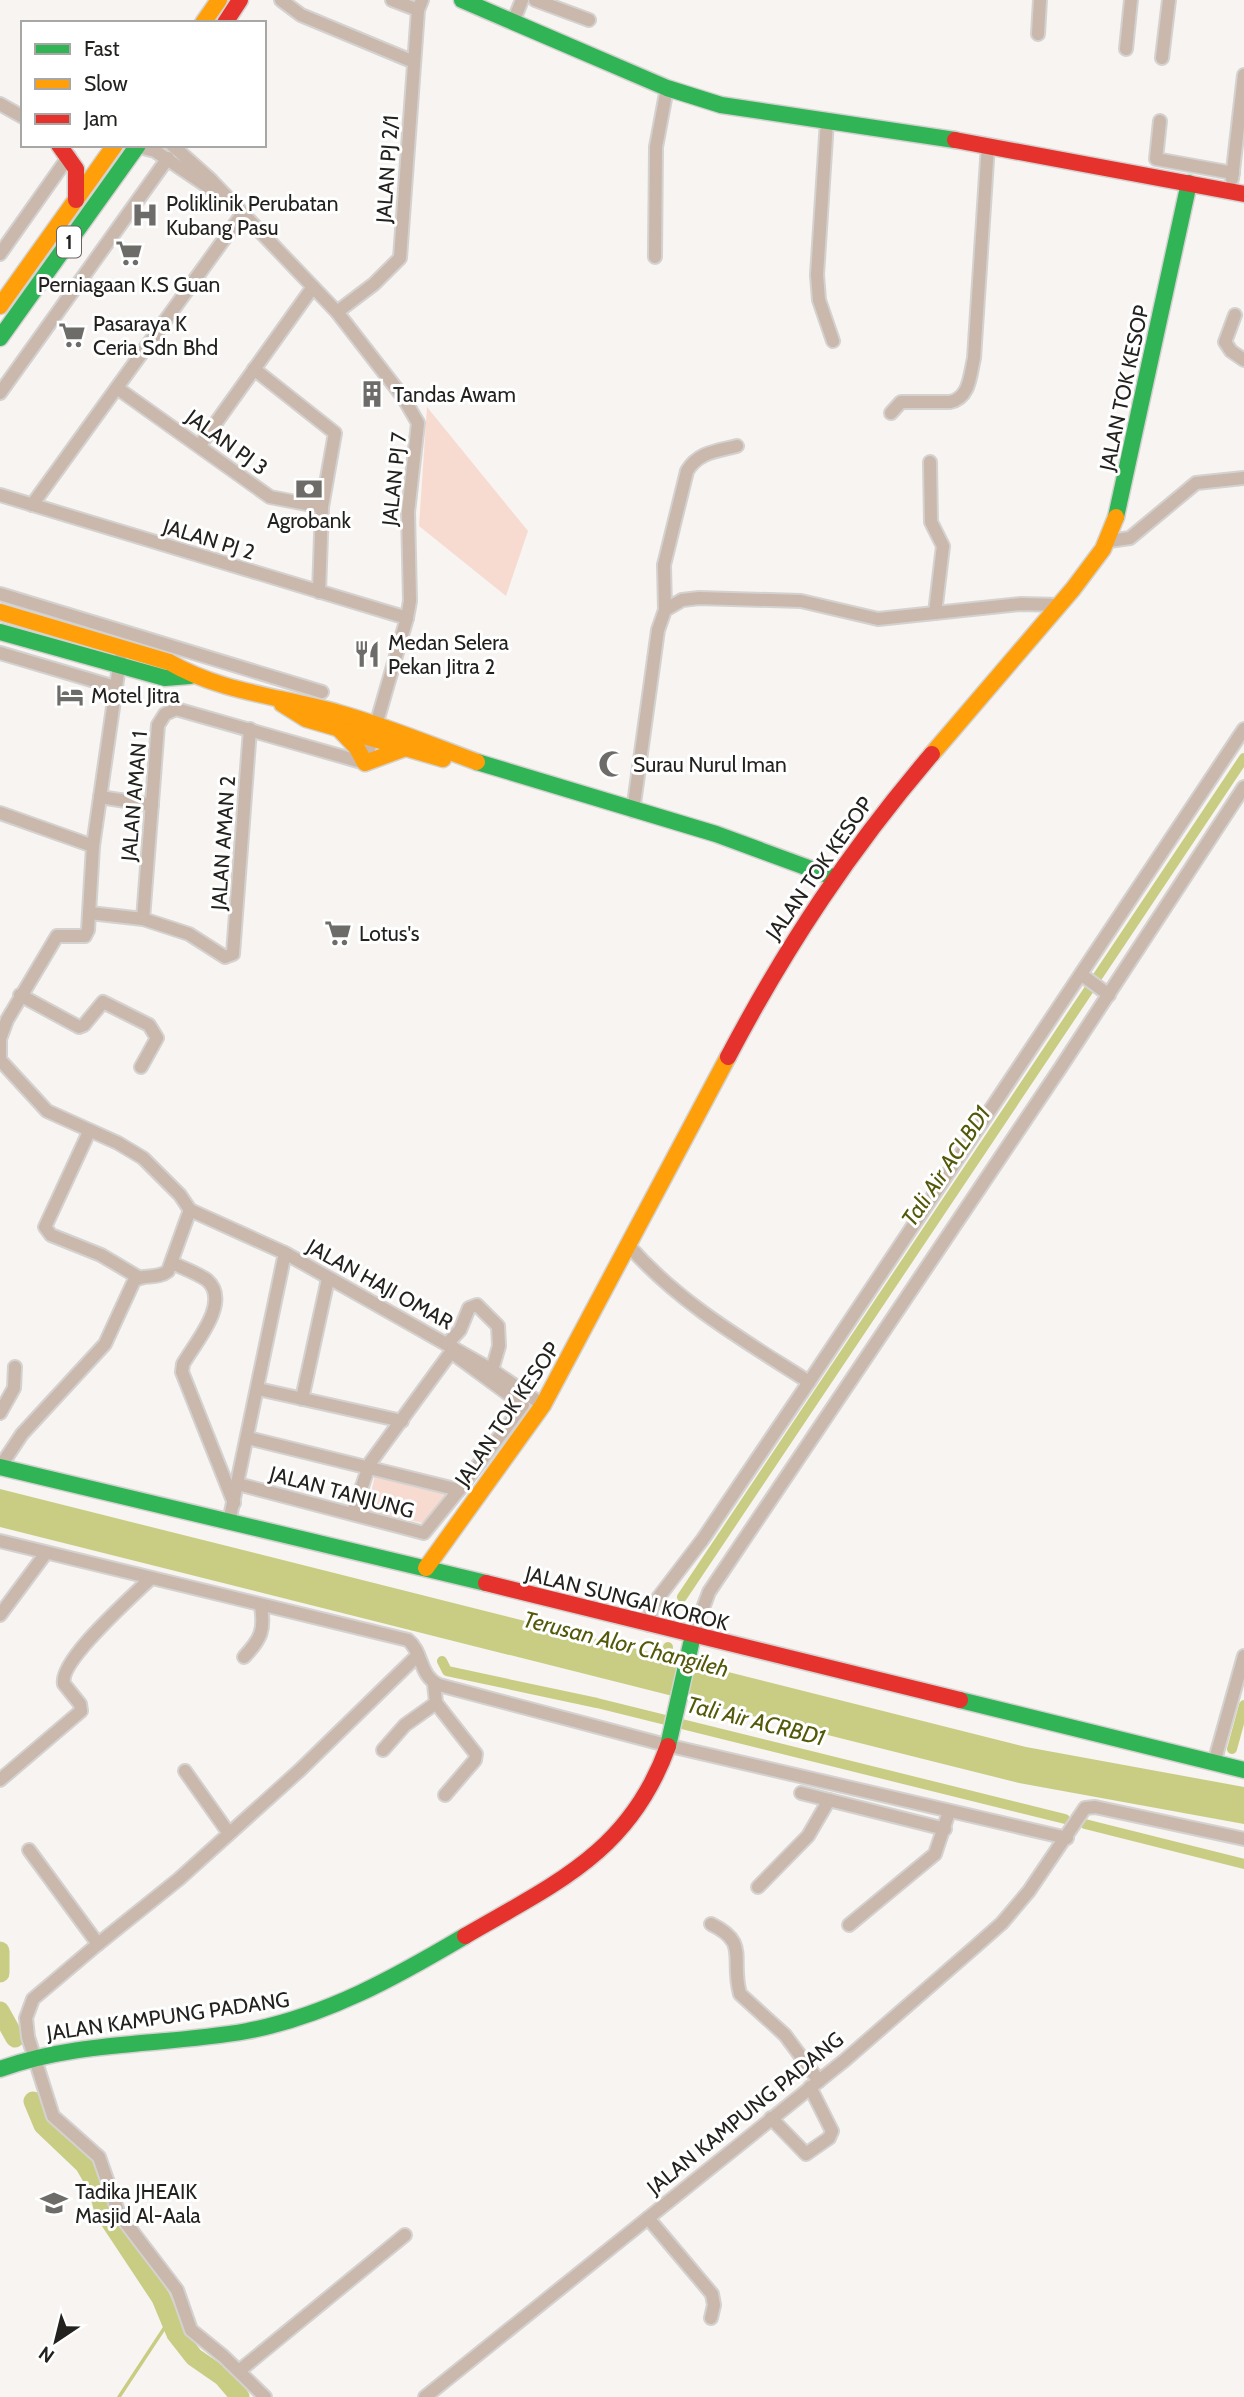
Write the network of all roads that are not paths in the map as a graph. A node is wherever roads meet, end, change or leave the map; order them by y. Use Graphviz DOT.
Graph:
graph roads {
  1 [pos="219,0"];
  2 [pos="240,0"];
  3 [pos="281,0"];
  4 [pos="392,0"];
  5 [pos="462,0"];
  6 [pos="522,0"];
  7 [pos="536,0"];
  8 [pos="1040,0"];
  9 [pos="1131,0"];
  10 [pos="1169,0"];
  11 [pos="420,5"];
  12 [pos="589,20"];
  13 [pos="204,21"];
  14 [pos="226,21"];
  15 [pos="513,22"];
  16 [pos="1038,34"];
  17 [pos="1126,49"];
  18 [pos="1162,58"];
  19 [pos="414,62"];
  20 [pos="1244,75"];
  21 [pos="667,88"];
  22 [pos="0,104"];
  23 [pos="21,116"];
  24 [pos="827,121"];
  25 [pos="1160,121"];
  26 [pos="988,145"];
  27 [pos="114,147"];
  28 [pos="135,147"];
  29 [pos="142,147"];
  30 [pos="64,151"];
  31 [pos="170,152"];
  32 [pos="1233,173"];
  33 [pos="1189,183"];
  34 [pos="1238,192"];
  35 [pos="76,200"];
  36 [pos="243,213"];
  37 [pos="0,254"];
  38 [pos="655,257"];
  39 [pos="313,287"];
  40 [pos="0,306"];
  41 [pos="337,312"];
  42 [pos="1235,315"];
  43 [pos="0,338"];
  44 [pos="833,341"];
  45 [pos="1244,360"];
  46 [pos="254,369"];
  47 [pos="117,388"];
  48 [pos="0,393"];
  49 [pos="891,413"];
  50 [pos="200,445"];
  51 [pos="737,446"];
  52 [pos="930,461"];
  53 [pos="1244,478"];
  54 [pos="0,495"];
  55 [pos="32,505"];
  56 [pos="322,508"];
  57 [pos="1109,541"];
  58 [pos="319,592"];
  59 [pos="0,594"];
  60 [pos="1059,605"];
  61 [pos="665,610"];
  62 [pos="0,612"];
  63 [pos="935,613"];
  64 [pos="407,618"];
  65 [pos="0,632"];
  66 [pos="123,648"];
  67 [pos="0,653"];
  68 [pos="118,664"];
  69 [pos="190,676"];
  70 [pos="115,687"];
  71 [pos="322,692"];
  72 [pos="279,702"];
  73 [pos="334,726"];
  74 [pos="250,729"];
  75 [pos="1244,729"];
  76 [pos="375,732"];
  77 [pos="402,749"];
  78 [pos="365,762"];
  79 [pos="512,774"];
  80 [pos="1244,787"];
  81 [pos="100,797"];
  82 [pos="152,805"];
  83 [pos="633,811"];
  84 [pos="0,813"];
  85 [pos="93,846"];
  86 [pos="833,877"];
  87 [pos="90,913"];
  88 [pos="143,919"];
  89 [pos="1096,985"];
  90 [pos="20,995"];
  91 [pos="0,1061"];
  92 [pos="141,1067"];
  93 [pos="89,1132"];
  94 [pos="190,1210"];
  95 [pos="629,1246"];
  96 [pos="285,1253"];
  97 [pos="172,1264"];
  98 [pos="138,1277"];
  99 [pos="328,1279"];
  100 [pos="451,1348"];
  101 [pos="15,1367"];
  102 [pos="492,1370"];
  103 [pos="809,1382"];
  104 [pos="258,1389"];
  105 [pos="302,1399"];
  106 [pos="542,1405"];
  107 [pos="0,1413"];
  108 [pos="402,1421"];
  109 [pos="248,1438"];
  110 [pos="0,1467"];
  111 [pos="367,1469"];
  112 [pos="238,1484"];
  113 [pos="459,1490"];
  114 [pos="234,1503"];
  115 [pos="353,1513"];
  116 [pos="229,1522"];
  117 [pos="0,1541"];
  118 [pos="46,1553"];
  119 [pos="426,1568"];
  120 [pos="151,1578"];
  121 [pos="261,1606"];
  122 [pos="0,1615"];
  123 [pos="649,1625"];
  124 [pos="692,1641"];
  125 [pos="418,1656"];
  126 [pos="1244,1656"];
  127 [pos="244,1657"];
  128 [pos="434,1683"];
  129 [pos="436,1703"];
  130 [pos="667,1740"];
  131 [pos="383,1750"];
  132 [pos="1214,1763"];
  133 [pos="185,1770"];
  134 [pos="1244,1770"];
  135 [pos="0,1780"];
  136 [pos="800,1793"];
  137 [pos="445,1795"];
  138 [pos="829,1800"];
  139 [pos="949,1812"];
  140 [pos="944,1829"];
  141 [pos="229,1832"];
  142 [pos="1067,1838"];
  143 [pos="1244,1839"];
  144 [pos="29,1850"];
  145 [pos="758,1886"];
  146 [pos="711,1924"];
  147 [pos="849,1926"];
  148 [pos="98,1944"];
  149 [pos="33,2058"];
  150 [pos="0,2068"];
  151 [pos="814,2084"];
  152 [pos="771,2118"];
  153 [pos="648,2218"];
  154 [pos="405,2235"];
  155 [pos="711,2318"];
  156 [pos="239,2371"];
  157 [pos="265,2397"];
  158 [pos="425,2397"];
  1 -- 13 [label="main road"];
  2 -- 14 [label="main road"];
  3 -- 19 [label="street"];
  4 -- 11 [label="street"];
  5 -- 15 [label="main road"];
  6 -- 15 [label="street"];
  7 -- 12 [label="street"];
  8 -- 16 [label="street"];
  9 -- 17 [label="street"];
  10 -- 18 [label="street"];
  11 -- 19 [label="street, JALAN PJ 2/1"];
  15 -- 21 [label="main road"];
  19 -- 41 [label="street, JALAN PJ 2/1"];
  20 -- 32 [label="street"];
  21 -- 24 [label="main road"];
  21 -- 38 [label="street"];
  22 -- 23 [label="street"];
  24 -- 26 [label="main road"];
  24 -- 44 [label="street"];
  25 -- 32 [label="street"];
  26 -- 33 [label="main road"];
  26 -- 49 [label="street"];
  27 -- 35 [label="main road, 1"];
  28 -- 43 [label="main road, 1"];
  29 -- 31 [label="street, JALAN PJ 7"];
  30 -- 35 [label="main road"];
  30 -- 37 [label="street"];
  31 -- 36 [label="street, JALAN PJ 7"];
  31 -- 48 [label="street"];
  32 -- 34 [label="street"];
  33 -- 34 [label="main road"];
  33 -- 57 [label="main road, JALAN TOK KESOP"];
  35 -- 40 [label="main road, 1"];
  36 -- 39 [label="street, JALAN PJ 7"];
  36 -- 47 [label="street"];
  39 -- 41 [label="street, JALAN PJ 7"];
  39 -- 46 [label="street"];
  41 -- 64 [label="street, JALAN PJ 7"];
  42 -- 45 [label="street"];
  46 -- 50 [label="street"];
  46 -- 56 [label="street"];
  47 -- 50 [label="street, JALAN PJ 3"];
  47 -- 55 [label="street"];
  50 -- 56 [label="street, JALAN PJ 3"];
  51 -- 61 [label="street"];
  52 -- 63 [label="street"];
  53 -- 57 [label="street"];
  54 -- 55 [label="street, JALAN PJ 2"];
  55 -- 58 [label="street, JALAN PJ 2"];
  56 -- 58 [label="street"];
  57 -- 60 [label="main road, JALAN TOK KESOP"];
  58 -- 64 [label="street, JALAN PJ 2"];
  59 -- 71 [label="street"];
  60 -- 63 [label="street"];
  60 -- 86 [label="main road, JALAN TOK KESOP"];
  61 -- 63 [label="street"];
  61 -- 83 [label="street"];
  62 -- 66 [label="main road"];
  64 -- 76 [label="street, JALAN PJ 7"];
  65 -- 68 [label="main road"];
  66 -- 68 [label="street"];
  66 -- 69 [label="main road"];
  67 -- 70 [label="street"];
  68 -- 69 [label="main road"];
  68 -- 70 [label="street"];
  69 -- 72 [label="main road"];
  70 -- 81 [label="street"];
  72 -- 73 [label="main road"];
  72 -- 76 [label="main road"];
  73 -- 76 [label="main road"];
  73 -- 78 [label="main road"];
  74 -- 78 [label="street, JALAN AMAN 1"];
  74 -- 82 [label="street, JALAN AMAN 1"];
  74 -- 88 [label="street, JALAN AMAN 2"];
  75 -- 89 [label="street"];
  76 -- 77 [label="main road"];
  76 -- 78 [label="street, JALAN PJ 7"];
  76 -- 79 [label="main road"];
  77 -- 78 [label="main road"];
  77 -- 79 [label="main road"];
  79 -- 83 [label="main road"];
  80 -- 89 [label="street"];
  81 -- 82 [label="street"];
  81 -- 85 [label="street"];
  82 -- 88 [label="street, JALAN AMAN 1"];
  83 -- 86 [label="main road"];
  84 -- 85 [label="street"];
  85 -- 87 [label="street"];
  86 -- 95 [label="main road, JALAN TOK KESOP"];
  87 -- 88 [label="street"];
  87 -- 90 [label="street"];
  89 -- 103 [label="street"];
  89 -- 124 [label="street"];
  90 -- 91 [label="street"];
  90 -- 92 [label="street"];
  91 -- 93 [label="street"];
  93 -- 94 [label="street"];
  93 -- 98 [label="street"];
  94 -- 96 [label="street, JALAN HAJI OMAR"];
  94 -- 97 [label="street"];
  95 -- 103 [label="street"];
  95 -- 106 [label="main road, JALAN TOK KESOP"];
  96 -- 99 [label="street, JALAN HAJI OMAR"];
  96 -- 104 [label="street"];
  97 -- 98 [label="street"];
  97 -- 114 [label="street"];
  98 -- 110 [label="street"];
  99 -- 100 [label="street, JALAN HAJI OMAR"];
  99 -- 105 [label="street"];
  100 -- 102 [label="street, JALAN HAJI OMAR"];
  100 -- 102 [label="street"];
  100 -- 108 [label="street"];
  100 -- 113 [label="street"];
  101 -- 107 [label="street"];
  102 -- 106 [label="street, JALAN HAJI OMAR"];
  103 -- 123 [label="street"];
  104 -- 105 [label="street"];
  104 -- 109 [label="street"];
  105 -- 108 [label="street"];
  106 -- 119 [label="main road, JALAN TOK KESOP"];
  108 -- 111 [label="street"];
  109 -- 111 [label="street"];
  109 -- 112 [label="street"];
  110 -- 116 [label="main road, JALAN SUNGAI KOROK"];
  111 -- 113 [label="street"];
  111 -- 115 [label="street"];
  112 -- 114 [label="street"];
  112 -- 115 [label="street, JALAN TANJUNG"];
  113 -- 115 [label="street, JALAN TANJUNG"];
  114 -- 116 [label="street"];
  116 -- 119 [label="main road, JALAN SUNGAI KOROK"];
  117 -- 118 [label="street"];
  118 -- 120 [label="street"];
  118 -- 122 [label="street"];
  119 -- 123 [label="main road, JALAN SUNGAI KOROK"];
  120 -- 121 [label="street"];
  120 -- 135 [label="street"];
  121 -- 125 [label="street"];
  121 -- 127 [label="street"];
  123 -- 124 [label="main road, JALAN SUNGAI KOROK"];
  124 -- 130 [label="main road, JALAN KAMPUNG PADANG"];
  124 -- 132 [label="main road, JALAN SUNGAI KOROK"];
  125 -- 128 [label="street"];
  125 -- 141 [label="street"];
  126 -- 132 [label="street"];
  128 -- 129 [label="street"];
  128 -- 130 [label="street"];
  129 -- 131 [label="street"];
  129 -- 137 [label="street"];
  130 -- 139 [label="street"];
  130 -- 149 [label="main road, JALAN KAMPUNG PADANG"];
  132 -- 134 [label="main road, JALAN SUNGAI KOROK"];
  133 -- 141 [label="street"];
  136 -- 138 [label="street"];
  138 -- 140 [label="street"];
  138 -- 145 [label="street"];
  139 -- 140 [label="street"];
  139 -- 142 [label="street"];
  140 -- 147 [label="street"];
  141 -- 148 [label="street"];
  142 -- 143 [label="street, JALAN KAMPUNG PADANG"];
  142 -- 151 [label="street, JALAN KAMPUNG PADANG"];
  144 -- 148 [label="street"];
  146 -- 151 [label="street"];
  148 -- 149 [label="street"];
  149 -- 150 [label="main road, JALAN KAMPUNG PADANG"];
  149 -- 156 [label="street, JALAN KAMPUNG PADANG"];
  151 -- 152 [label="street, JALAN KAMPUNG PADANG"];
  151 -- 152 [label="street"];
  152 -- 153 [label="street, JALAN KAMPUNG PADANG"];
  153 -- 155 [label="street"];
  153 -- 158 [label="street, JALAN KAMPUNG PADANG"];
  154 -- 156 [label="street"];
  156 -- 157 [label="street, JALAN KAMPUNG PADANG"];
}
